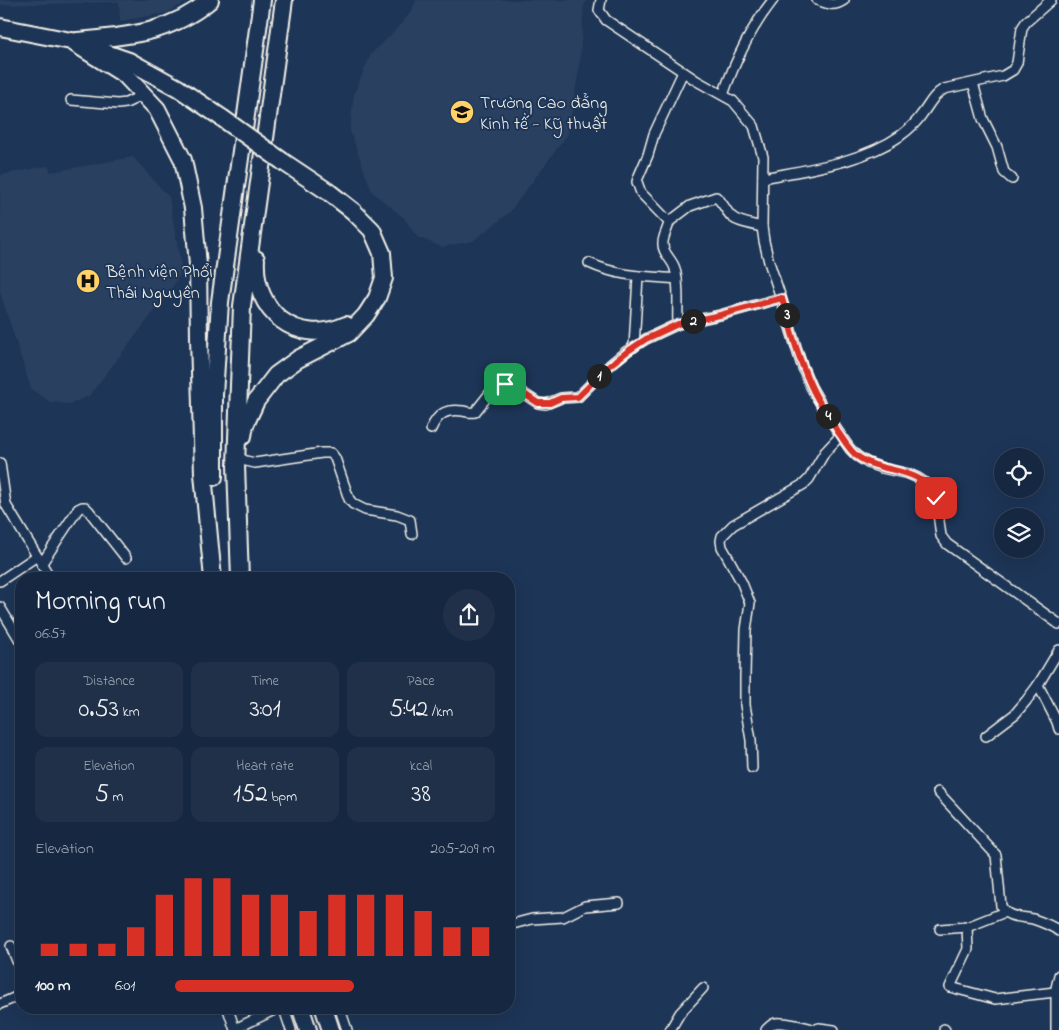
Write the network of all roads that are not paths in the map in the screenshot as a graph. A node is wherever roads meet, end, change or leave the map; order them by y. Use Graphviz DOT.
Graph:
graph roads {
  1 [pos="210,0"];
  2 [pos="262,0"];
  3 [pos="600,0"];
  4 [pos="773,0"];
  5 [pos="817,0"];
  6 [pos="844,0"];
  7 [pos="1051,0"];
  8 [pos="283,7"];
  9 [pos="0,27"];
  10 [pos="16,31"];
  11 [pos="0,33"];
  12 [pos="71,41"];
  13 [pos="683,72"];
  14 [pos="972,83"];
  15 [pos="143,95"];
  16 [pos="723,95"];
  17 [pos="71,100"];
  18 [pos="763,178"];
  19 [pos="1012,179"];
  20 [pos="669,222"];
  21 [pos="762,227"];
  22 [pos="589,263"];
  23 [pos="638,276"];
  24 [pos="677,279"];
  25 [pos="782,298"];
  26 [pos="366,315"];
  27 [pos="678,324"];
  28 [pos="634,347"];
  29 [pos="431,428"];
  30 [pos="841,435"];
  31 [pos="242,459"];
  32 [pos="0,463"];
  33 [pos="3,505"];
  34 [pos="207,521"];
  35 [pos="412,534"];
  36 [pos="126,558"];
  37 [pos="40,560"];
  38 [pos="240,571"];
  39 [pos="17,572"];
  40 [pos="47,572"];
  41 [pos="204,572"];
  42 [pos="212,572"];
  43 [pos="219,572"];
  44 [pos="15,573"];
  45 [pos="0,581"];
  46 [pos="0,607"];
  47 [pos="1059,624"];
  48 [pos="15,632"];
  49 [pos="1059,650"];
  50 [pos="1038,685"];
  51 [pos="1059,729"];
  52 [pos="986,736"];
  53 [pos="752,768"];
  54 [pos="938,792"];
  55 [pos="619,903"];
  56 [pos="1005,912"];
  57 [pos="515,923"];
  58 [pos="967,927"];
  59 [pos="940,929"];
  60 [pos="1059,930"];
  61 [pos="10,946"];
  62 [pos="15,957"];
  63 [pos="1059,975"];
  64 [pos="703,988"];
  65 [pos="1055,992"];
  66 [pos="15,997"];
  67 [pos="0,1004"];
  68 [pos="230,1014"];
  69 [pos="266,1014"];
  70 [pos="286,1014"];
  71 [pos="303,1014"];
  72 [pos="326,1014"];
  73 [pos="342,1014"];
  74 [pos="235,1029"];
  75 [pos="291,1030"];
  76 [pos="308,1030"];
  77 [pos="331,1030"];
  78 [pos="347,1030"];
  79 [pos="670,1030"];
  80 [pos="766,1030"];
  81 [pos="814,1030"];
  82 [pos="834,1030"];
  83 [pos="1056,1030"];
  1 -- 12 [label="highway"];
  2 -- 43 [label="highway"];
  3 -- 13 [label="street"];
  4 -- 16 [label="street"];
  5 -- 6 [label="street"];
  7 -- 14 [label="street"];
  8 -- 26 [label="highway"];
  8 -- 38 [label="highway"];
  9 -- 10 [label="highway"];
  10 -- 11 [label="highway"];
  10 -- 12 [label="highway"];
  12 -- 15 [label="highway"];
  12 -- 26 [label="highway, bridge"];
  13 -- 16 [label="street"];
  13 -- 20 [label="street"];
  14 -- 18 [label="street"];
  14 -- 19 [label="street"];
  15 -- 17 [label="street"];
  15 -- 34 [label="highway"];
  16 -- 18 [label="street"];
  18 -- 21 [label="street"];
  20 -- 21 [label="street"];
  20 -- 24 [label="street"];
  21 -- 25 [label="street"];
  22 -- 23 [label="street"];
  23 -- 24 [label="street"];
  23 -- 28 [label="street"];
  24 -- 27 [label="street"];
  25 -- 27 [label="street"];
  25 -- 30 [label="street"];
  26 -- 31 [label="highway"];
  27 -- 28 [label="street"];
  28 -- 29 [label="street"];
  30 -- 47 [label="street"];
  30 -- 53 [label="street"];
  31 -- 35 [label="street"];
  31 -- 38 [label="highway"];
  32 -- 33 [label="street"];
  33 -- 37 [label="street"];
  34 -- 41 [label="street"];
  34 -- 42 [label="highway"];
  36 -- 37 [label="street"];
  37 -- 39 [label="street"];
  37 -- 40 [label="street"];
  44 -- 45 [label="street"];
  46 -- 48 [label="street"];
  49 -- 50 [label="street"];
  50 -- 51 [label="street"];
  50 -- 52 [label="street"];
  54 -- 56 [label="street"];
  55 -- 57 [label="street"];
  56 -- 58 [label="street"];
  56 -- 60 [label="street"];
  58 -- 59 [label="street"];
  58 -- 65 [label="street"];
  61 -- 62 [label="street"];
  63 -- 65 [label="street"];
  64 -- 79 [label="street"];
  65 -- 83 [label="street"];
  66 -- 67 [label="street"];
  68 -- 74 [label="street"];
  69 -- 74 [label="street"];
  70 -- 75 [label="street"];
  71 -- 76 [label="highway"];
  72 -- 77 [label="highway"];
  73 -- 78 [label="street"];
  80 -- 81 [label="street"];
  81 -- 82 [label="street"];
}
